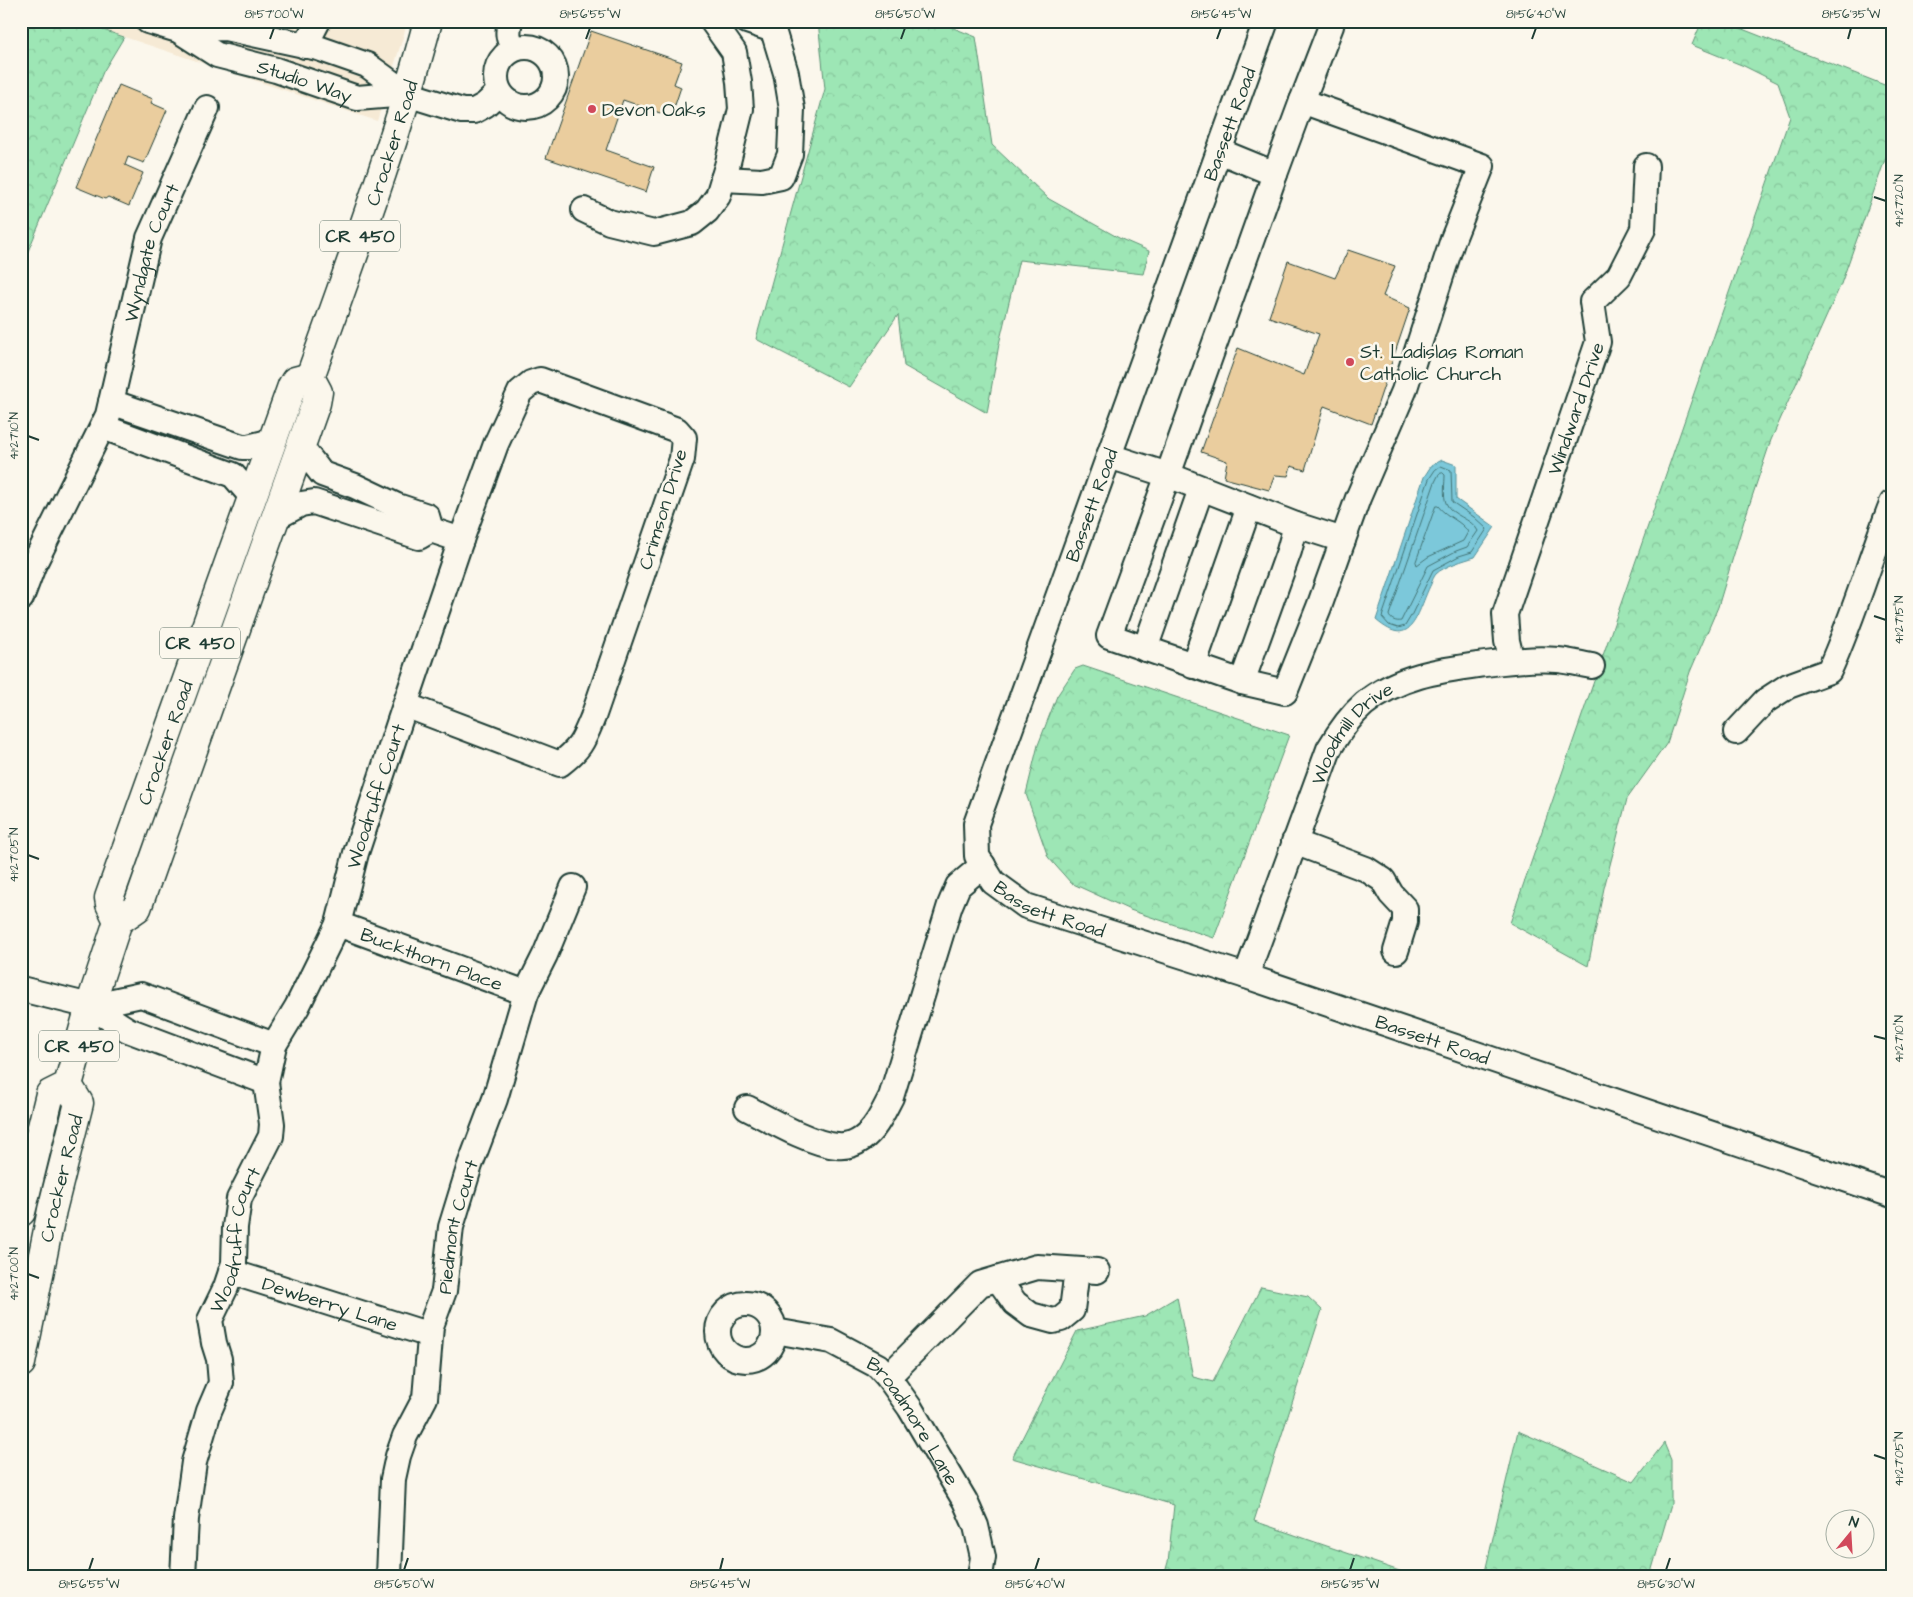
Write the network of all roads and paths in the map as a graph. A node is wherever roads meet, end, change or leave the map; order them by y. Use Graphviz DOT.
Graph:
graph roads {
  1 [pos="148,21"];
  2 [pos="318,21"];
  3 [pos="428,21"];
  4 [pos="510,21"];
  5 [pos="712,21"];
  6 [pos="747,21"];
  7 [pos="1266,21"];
  8 [pos="1332,21"];
  9 [pos="178,30"];
  10 [pos="305,46"];
  11 [pos="514,49"];
  12 [pos="499,92"];
  13 [pos="407,94"];
  14 [pos="1302,101"];
  15 [pos="207,108"];
  16 [pos="1219,152"];
  17 [pos="1646,166"];
  18 [pos="1275,174"];
  19 [pos="723,179"];
  20 [pos="584,210"];
  21 [pos="310,377"];
  22 [pos="111,402"];
  23 [pos="102,427"];
  24 [pos="272,441"];
  25 [pos="300,447"];
  26 [pos="1109,456"];
  27 [pos="1168,475"];
  28 [pos="1201,489"];
  29 [pos="252,497"];
  30 [pos="1892,504"];
  31 [pos="1249,508"];
  32 [pos="275,518"];
  33 [pos="1296,526"];
  34 [pos="431,530"];
  35 [pos="461,540"];
  36 [pos="1343,540"];
  37 [pos="21,598"];
  38 [pos="1145,649"];
  39 [pos="1512,661"];
  40 [pos="1193,666"];
  41 [pos="1592,666"];
  42 [pos="1242,682"];
  43 [pos="404,705"];
  44 [pos="1736,732"];
  45 [pos="1294,842"];
  46 [pos="983,865"];
  47 [pos="573,887"];
  48 [pos="118,921"];
  49 [pos="338,924"];
  50 [pos="1396,951"];
  51 [pos="1246,976"];
  52 [pos="21,989"];
  53 [pos="526,993"];
  54 [pos="90,1006"];
  55 [pos="274,1045"];
  56 [pos="266,1082"];
  57 [pos="68,1085"];
  58 [pos="747,1108"];
  59 [pos="1892,1195"];
  60 [pos="21,1212"];
  61 [pos="231,1272"];
  62 [pos="998,1279"];
  63 [pos="775,1331"];
  64 [pos="430,1335"];
  65 [pos="21,1363"];
  66 [pos="888,1377"];
  67 [pos="183,1576"];
  68 [pos="389,1576"];
  69 [pos="980,1576"];
  1 -- 9 [label="street, Studio Way"];
  2 -- 10 [label="street"];
  3 -- 13 [label="main road, Crocker Road / CR 450"];
  4 -- 11 [label="street"];
  5 -- 19 [label="street"];
  6 -- 19 [label="street"];
  7 -- 16 [label="street, Bassett Road"];
  8 -- 14 [label="street"];
  9 -- 10 [label="street, Studio Way"];
  9 -- 13 [label="street, Studio Way"];
  10 -- 13 [label="street, Studio Way"];
  11 -- 12 [label="street"];
  11 -- 12 [label="street"];
  12 -- 13 [label="street"];
  13 -- 21 [label="main road, Crocker Road / CR 450"];
  14 -- 18 [label="street"];
  14 -- 36 [label="street"];
  15 -- 22 [label="street, Wyndgate Court"];
  16 -- 18 [label="street"];
  16 -- 26 [label="street, Bassett Road"];
  17 -- 39 [label="street, Windward Drive"];
  18 -- 27 [label="street"];
  19 -- 20 [label="street"];
  21 -- 24 [label="main road, Crocker Road / CR 450"];
  21 -- 25 [label="main road, Crocker Road / CR 450"];
  22 -- 23 [label="street, Wyndgate Court"];
  22 -- 24 [label="street"];
  23 -- 29 [label="street"];
  23 -- 37 [label="street, Wyndgate Court"];
  24 -- 29 [label="main road, Crocker Road / CR 450"];
  25 -- 32 [label="main road, Crocker Road / CR 450"];
  25 -- 34 [label="street"];
  26 -- 27 [label="street"];
  26 -- 46 [label="street, Bassett Road"];
  27 -- 28 [label="street"];
  27 -- 38 [label="street"];
  28 -- 31 [label="street"];
  28 -- 38 [label="street"];
  29 -- 48 [label="main road, Crocker Road / CR 450"];
  30 -- 44 [label="street"];
  31 -- 33 [label="street"];
  31 -- 40 [label="street"];
  32 -- 34 [label="street"];
  32 -- 48 [label="main road, Crocker Road / CR 450"];
  33 -- 36 [label="street"];
  33 -- 42 [label="street"];
  34 -- 35 [label="street"];
  35 -- 43 [label="street, Woodruff Court"];
  35 -- 43 [label="street, Crimson Drive"];
  36 -- 42 [label="street"];
  38 -- 40 [label="street"];
  39 -- 41 [label="street, Woodmill Drive"];
  39 -- 45 [label="street, Woodmill Drive"];
  40 -- 42 [label="street"];
  43 -- 49 [label="street, Woodruff Court"];
  45 -- 50 [label="street"];
  45 -- 51 [label="street, Woodmill Drive"];
  46 -- 51 [label="street, Bassett Road"];
  46 -- 58 [label="street"];
  47 -- 53 [label="street, Piedmont Court"];
  48 -- 54 [label="main road, CR 450"];
  49 -- 53 [label="street, Buckthorn Place"];
  49 -- 55 [label="street, Woodruff Court"];
  51 -- 59 [label="street, Bassett Road"];
  52 -- 54 [label="street"];
  53 -- 64 [label="street, Piedmont Court"];
  54 -- 55 [label="street"];
  54 -- 56 [label="street"];
  54 -- 57 [label="main road, CR 450"];
  55 -- 56 [label="street, Woodruff Court"];
  56 -- 61 [label="street, Woodruff Court"];
  57 -- 60 [label="main road, Crocker Road / CR 450"];
  57 -- 65 [label="main road, Crocker Road / CR 450"];
  61 -- 64 [label="street, Dewberry Lane"];
  61 -- 67 [label="street, Woodruff Court"];
  62 -- 62 [label="street"];
  62 -- 66 [label="street"];
  63 -- 66 [label="street, Broadmore Lane"];
  64 -- 68 [label="street, Piedmont Court"];
  66 -- 69 [label="street, Broadmore Lane"];
}
